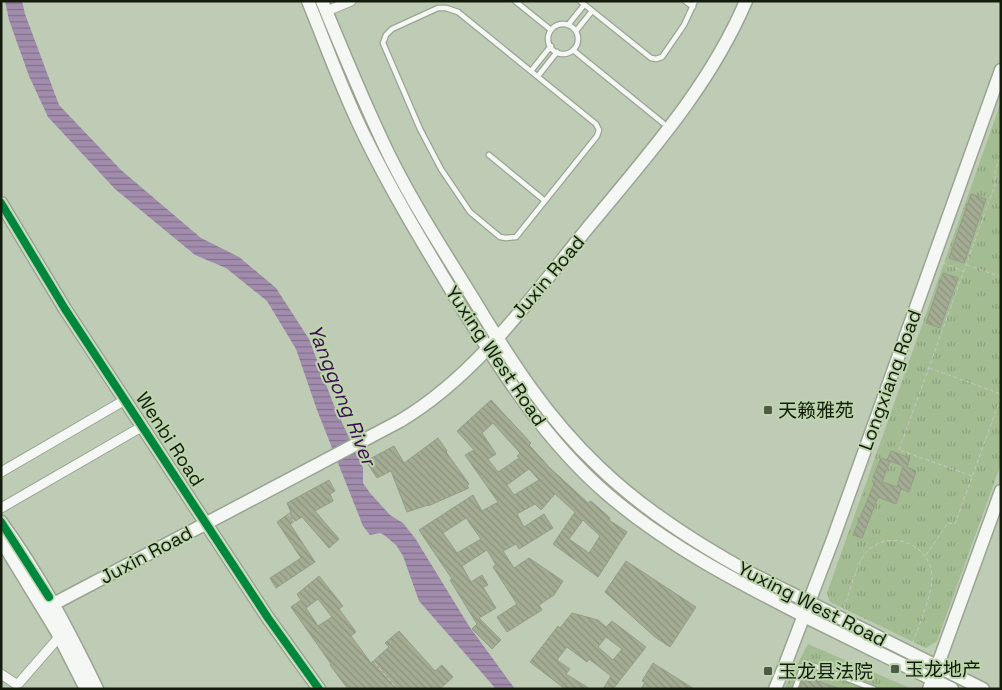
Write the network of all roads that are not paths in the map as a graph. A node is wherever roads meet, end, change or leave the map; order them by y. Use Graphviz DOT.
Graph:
graph roads {
  1 [pos="308,1"];
  2 [pos="351,1"];
  3 [pos="515,1"];
  4 [pos="685,1"];
  5 [pos="695,1"];
  6 [pos="737,1"];
  7 [pos="746,1"];
  8 [pos="582,3"];
  9 [pos="325,6"];
  10 [pos="693,7"];
  11 [pos="592,11"];
  12 [pos="568,25"];
  13 [pos="551,30"];
  14 [pos="576,31"];
  15 [pos="551,46"];
  16 [pos="573,50"];
  17 [pos="557,52"];
  18 [pos="1001,70"];
  19 [pos="531,71"];
  20 [pos="538,76"];
  21 [pos="663,123"];
  22 [pos="489,155"];
  23 [pos="545,201"];
  24 [pos="1,203"];
  25 [pos="494,334"];
  26 [pos="485,344"];
  27 [pos="125,400"];
  28 [pos="143,426"];
  29 [pos="326,455"];
  30 [pos="1,472"];
  31 [pos="1001,491"];
  32 [pos="1,508"];
  33 [pos="204,520"];
  34 [pos="1,522"];
  35 [pos="1,540"];
  36 [pos="47,603"];
  37 [pos="808,603"];
  38 [pos="804,616"];
  39 [pos="60,636"];
  40 [pos="937,667"];
  41 [pos="1,674"];
  42 [pos="931,684"];
  43 [pos="86,689"];
  44 [pos="97,689"];
  45 [pos="319,689"];
  46 [pos="775,689"];
  47 [pos="795,689"];
  48 [pos="874,689"];
  49 [pos="952,689"];
  50 [pos="982,689"];
  1 -- 26 [label="main road, Yuxing West Road"];
  2 -- 9 [label="street"];
  3 -- 13 [label="lane"];
  4 -- 10 [label="lane"];
  5 -- 10 [label="lane"];
  6 -- 21 [label="main road, Juxin Road"];
  7 -- 25 [label="main road, Juxin Road"];
  8 -- 11 [label="lane"];
  8 -- 12 [label="lane"];
  9 -- 25 [label="main road, Yuxing West Road"];
  10 -- 11 [label="lane"];
  11 -- 14 [label="lane"];
  12 -- 13 [label="lane"];
  12 -- 14 [label="lane"];
  13 -- 15 [label="lane"];
  14 -- 16 [label="lane"];
  15 -- 17 [label="lane"];
  15 -- 19 [label="lane"];
  16 -- 17 [label="lane"];
  16 -- 21 [label="lane"];
  17 -- 20 [label="lane"];
  18 -- 37 [label="main road, Longxiang Road"];
  19 -- 20 [label="lane"];
  19 -- 23 [label="lane"];
  20 -- 23 [label="lane"];
  21 -- 25 [label="main road, Juxin Road"];
  22 -- 23 [label="lane"];
  24 -- 27 [label="main road, Wenbi Road"];
  25 -- 26 [label="main road, Juxin Road"];
  25 -- 37 [label="main road, Yuxing West Road"];
  26 -- 29 [label="main road, Juxin Road"];
  26 -- 38 [label="main road, Yuxing West Road"];
  27 -- 28 [label="main road, Wenbi Road"];
  27 -- 30 [label="street"];
  28 -- 32 [label="street"];
  28 -- 33 [label="main road, Wenbi Road"];
  29 -- 33 [label="main road, Juxin Road"];
  29 -- 33 [label="main road, Juxin Road"];
  31 -- 40 [label="main road"];
  33 -- 36 [label="main road, Juxin Road"];
  33 -- 45 [label="main road, Wenbi Road"];
  34 -- 36 [label="main road"];
  35 -- 36 [label="main road"];
  36 -- 39 [label="main road"];
  36 -- 44 [label="main road"];
  37 -- 38 [label="main road, Longxiang Road"];
  37 -- 40 [label="main road, Yuxing West Road"];
  38 -- 42 [label="main road, Yuxing West Road"];
  38 -- 46 [label="main road, Longxiang Road"];
  39 -- 41 [label="street"];
  39 -- 43 [label="main road"];
  40 -- 42 [label="main road"];
  40 -- 50 [label="main road, Yuxing West Road"];
  42 -- 49 [label="main road, Yuxing West Road"];
  47 -- 48 [label="lane"];
}
